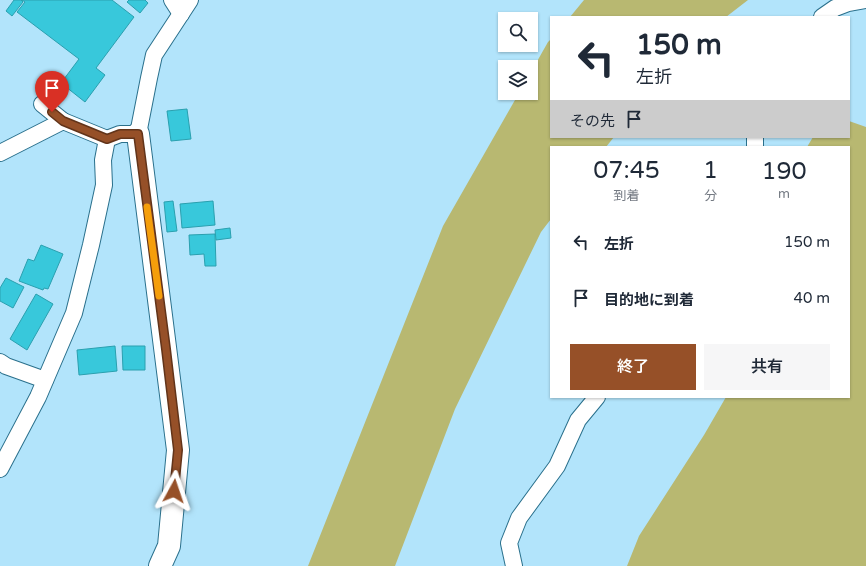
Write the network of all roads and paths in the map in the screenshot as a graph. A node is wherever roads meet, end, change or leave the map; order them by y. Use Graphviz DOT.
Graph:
graph roads {
  1 [pos="172,0"];
  2 [pos="190,0"];
  3 [pos="866,0"];
  4 [pos="181,14"];
  5 [pos="823,16"];
  6 [pos="42,104"];
  7 [pos="63,121"];
  8 [pos="138,134"];
  9 [pos="107,139"];
  10 [pos="0,153"];
  11 [pos="0,362"];
  12 [pos="45,380"];
  13 [pos="595,398"];
  14 [pos="0,469"];
  15 [pos="160,566"];
  16 [pos="514,566"];
  1 -- 4 [label="street"];
  2 -- 4 [label="street"];
  3 -- 5 [label="street"];
  4 -- 8 [label="street"];
  6 -- 7 [label="street"];
  7 -- 9 [label="street"];
  7 -- 10 [label="street"];
  8 -- 9 [label="street"];
  8 -- 15 [label="street"];
  9 -- 12 [label="street"];
  11 -- 12 [label="street"];
  12 -- 14 [label="street"];
  13 -- 16 [label="street"];
}
